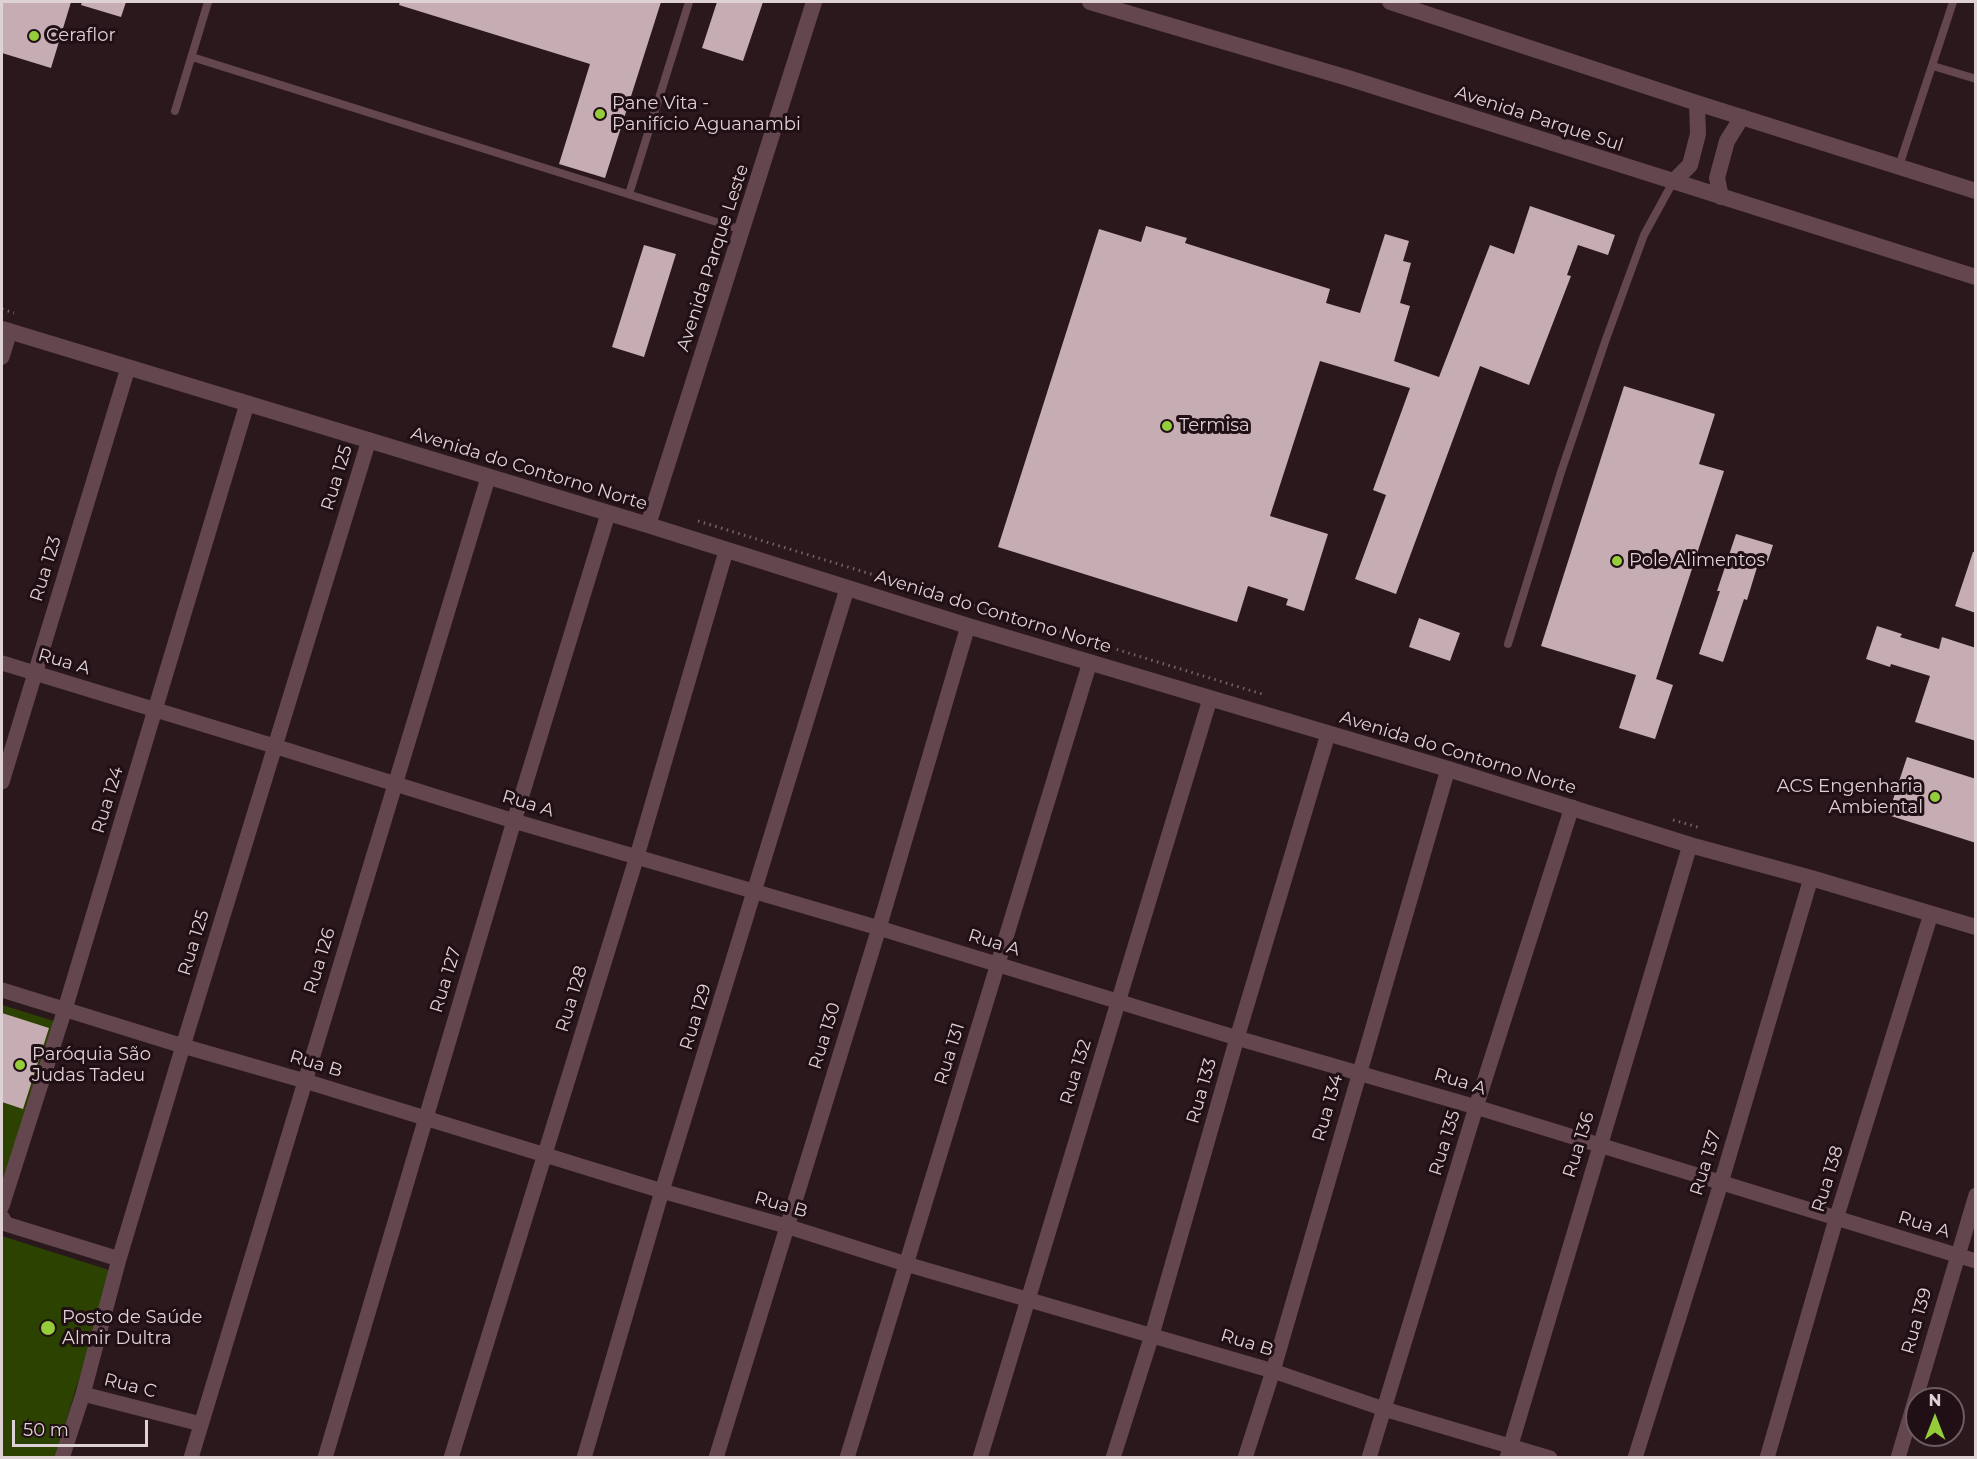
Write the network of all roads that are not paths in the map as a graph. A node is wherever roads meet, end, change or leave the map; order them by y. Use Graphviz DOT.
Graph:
graph roads {
  1 [pos="208,2"];
  2 [pos="689,2"];
  3 [pos="814,2"];
  4 [pos="1090,2"];
  5 [pos="1390,2"];
  6 [pos="1953,2"];
  7 [pos="192,57"];
  8 [pos="1933,66"];
  9 [pos="1976,79"];
  10 [pos="1697,103"];
  11 [pos="176,111"];
  12 [pos="1742,117"];
  13 [pos="1899,166"];
  14 [pos="1674,182"];
  15 [pos="1976,191"];
  16 [pos="628,194"];
  17 [pos="1721,197"];
  18 [pos="742,230"];
  19 [pos="1976,277"];
  20 [pos="6,330"];
  21 [pos="2,357"];
  22 [pos="128,368"];
  23 [pos="247,404"];
  24 [pos="369,440"];
  25 [pos="488,478"];
  26 [pos="609,514"];
  27 [pos="648,525"];
  28 [pos="726,551"];
  29 [pos="847,588"];
  30 [pos="968,626"];
  31 [pos="1508,644"];
  32 [pos="1090,662"];
  33 [pos="2,663"];
  34 [pos="34,674"];
  35 [pos="1210,699"];
  36 [pos="155,709"];
  37 [pos="1328,734"];
  38 [pos="274,746"];
  39 [pos="1449,769"];
  40 [pos="2,782"];
  41 [pos="394,783"];
  42 [pos="1572,807"];
  43 [pos="514,821"];
  44 [pos="1690,844"];
  45 [pos="637,856"];
  46 [pos="1812,878"];
  47 [pos="755,892"];
  48 [pos="1931,914"];
  49 [pos="1976,927"];
  50 [pos="879,928"];
  51 [pos="998,964"];
  52 [pos="2,990"];
  53 [pos="1118,1001"];
  54 [pos="65,1009"];
  55 [pos="1237,1038"];
  56 [pos="183,1046"];
  57 [pos="1359,1072"];
  58 [pos="305,1081"];
  59 [pos="1476,1107"];
  60 [pos="425,1120"];
  61 [pos="1599,1146"];
  62 [pos="544,1156"];
  63 [pos="1721,1183"];
  64 [pos="662,1191"];
  65 [pos="1976,1195"];
  66 [pos="2,1206"];
  67 [pos="2,1217"];
  68 [pos="1836,1219"];
  69 [pos="786,1226"];
  70 [pos="1957,1256"];
  71 [pos="119,1259"];
  72 [pos="1976,1261"];
  73 [pos="906,1264"];
  74 [pos="1028,1300"];
  75 [pos="1152,1335"];
  76 [pos="1273,1371"];
  77 [pos="83,1394"];
  78 [pos="1384,1409"];
  79 [pos="201,1424"];
  80 [pos="1508,1452"];
  81 [pos="191,1456"];
  82 [pos="62,1458"];
  83 [pos="326,1458"];
  84 [pos="451,1458"];
  85 [pos="584,1458"];
  86 [pos="716,1458"];
  87 [pos="847,1458"];
  88 [pos="980,1458"];
  89 [pos="1113,1458"];
  90 [pos="1245,1458"];
  91 [pos="1369,1458"];
  92 [pos="1550,1458"];
  93 [pos="1635,1458"];
  94 [pos="1767,1458"];
  95 [pos="1898,1458"];
  1 -- 7 [label="lane"];
  2 -- 16 [label="lane"];
  3 -- 18 [label="street, Avenida Parque Leste"];
  4 -- 14 [label="street, Avenida Parque Sul"];
  5 -- 10 [label="street"];
  6 -- 8 [label="lane"];
  7 -- 11 [label="lane"];
  7 -- 16 [label="lane"];
  8 -- 9 [label="lane"];
  8 -- 13 [label="lane"];
  10 -- 12 [label="street"];
  10 -- 14 [label="street"];
  12 -- 13 [label="street"];
  12 -- 17 [label="street"];
  13 -- 15 [label="street"];
  14 -- 17 [label="street, Avenida Parque Sul"];
  14 -- 31 [label="lane"];
  16 -- 18 [label="lane"];
  17 -- 19 [label="street, Avenida Parque Sul"];
  18 -- 27 [label="street, Avenida Parque Leste"];
  20 -- 21 [label="street"];
  20 -- 22 [label="street, Avenida do Contorno Norte"];
  22 -- 23 [label="street, Avenida do Contorno Norte"];
  22 -- 34 [label="street, Rua 123"];
  23 -- 24 [label="street, Avenida do Contorno Norte"];
  23 -- 36 [label="street, Rua 124"];
  24 -- 25 [label="street, Avenida do Contorno Norte"];
  24 -- 38 [label="street, Rua 125"];
  25 -- 26 [label="street, Avenida do Contorno Norte"];
  25 -- 41 [label="street, Rua 126"];
  26 -- 27 [label="street, Avenida do Contorno Norte"];
  26 -- 43 [label="street, Rua 127"];
  27 -- 28 [label="street, Avenida do Contorno Norte"];
  28 -- 29 [label="street, Avenida do Contorno Norte"];
  28 -- 45 [label="street, Rua 128"];
  29 -- 30 [label="street, Avenida do Contorno Norte"];
  29 -- 47 [label="street, Rua 129"];
  30 -- 32 [label="street, Avenida do Contorno Norte"];
  30 -- 50 [label="street, Rua 130"];
  32 -- 35 [label="street, Avenida do Contorno Norte"];
  32 -- 51 [label="street, Rua 131"];
  33 -- 34 [label="street, Rua A"];
  34 -- 36 [label="street, Rua A"];
  34 -- 40 [label="street, Rua 123"];
  35 -- 37 [label="street, Avenida do Contorno Norte"];
  35 -- 53 [label="street, Rua 132"];
  36 -- 38 [label="street, Rua A"];
  36 -- 54 [label="street, Rua 124"];
  37 -- 39 [label="street, Avenida do Contorno Norte"];
  37 -- 55 [label="street, Rua 133"];
  38 -- 41 [label="street, Rua A"];
  38 -- 56 [label="street, Rua 125"];
  39 -- 42 [label="street, Avenida do Contorno Norte"];
  39 -- 57 [label="street, Rua 134"];
  41 -- 43 [label="street, Rua A"];
  41 -- 58 [label="street, Rua 126"];
  42 -- 44 [label="street, Avenida do Contorno Norte"];
  42 -- 59 [label="street, Rua 135"];
  43 -- 45 [label="street, Rua A"];
  43 -- 60 [label="street, Rua 127"];
  44 -- 46 [label="street, Avenida do Contorno Norte"];
  44 -- 61 [label="street, Rua 136"];
  45 -- 47 [label="street, Rua A"];
  45 -- 62 [label="street, Rua 128"];
  46 -- 48 [label="street, Avenida do Contorno Norte"];
  46 -- 63 [label="street, Rua 137"];
  47 -- 50 [label="street, Rua A"];
  47 -- 64 [label="street, Rua 129"];
  48 -- 49 [label="street, Avenida do Contorno Norte"];
  48 -- 68 [label="street, Rua 138"];
  50 -- 51 [label="street, Rua A"];
  50 -- 69 [label="street, Rua 130"];
  51 -- 53 [label="street, Rua A"];
  51 -- 73 [label="street, Rua 131"];
  52 -- 54 [label="street, Rua B"];
  53 -- 55 [label="street, Rua A"];
  53 -- 74 [label="street, Rua 132"];
  54 -- 56 [label="street, Rua B"];
  54 -- 66 [label="street, Rua 124"];
  55 -- 57 [label="street, Rua A"];
  55 -- 75 [label="street, Rua 133"];
  56 -- 58 [label="street, Rua B"];
  56 -- 71 [label="street, Rua 125"];
  57 -- 59 [label="street, Rua A"];
  57 -- 76 [label="street, Rua 134"];
  58 -- 60 [label="street, Rua B"];
  58 -- 79 [label="street, Rua 126"];
  59 -- 61 [label="street, Rua A"];
  59 -- 78 [label="street, Rua 135"];
  60 -- 62 [label="street, Rua B"];
  60 -- 83 [label="street, Rua 127"];
  61 -- 63 [label="street, Rua A"];
  61 -- 80 [label="street, Rua 136"];
  62 -- 64 [label="street, Rua B"];
  62 -- 84 [label="street, Rua 128"];
  63 -- 68 [label="street, Rua A"];
  63 -- 93 [label="street, Rua 137"];
  64 -- 69 [label="street, Rua B"];
  64 -- 85 [label="street, Rua 129"];
  65 -- 70 [label="street, Rua 139"];
  67 -- 71 [label="street"];
  68 -- 70 [label="street, Rua A"];
  68 -- 94 [label="street, Rua 138"];
  69 -- 73 [label="street, Rua B"];
  69 -- 86 [label="street, Rua 130"];
  70 -- 72 [label="street, Rua A"];
  70 -- 95 [label="street, Rua 139"];
  71 -- 77 [label="street, Rua 125"];
  73 -- 74 [label="street, Rua B"];
  73 -- 87 [label="street, Rua 131"];
  74 -- 75 [label="street, Rua B"];
  74 -- 88 [label="street, Rua 132"];
  75 -- 76 [label="street, Rua B"];
  75 -- 89 [label="street, Rua 133"];
  76 -- 78 [label="street, Rua B"];
  76 -- 90 [label="street, Rua 134"];
  77 -- 79 [label="street, Rua C"];
  77 -- 82 [label="street, Rua 125"];
  78 -- 80 [label="street, Rua B"];
  78 -- 91 [label="street, Rua 135"];
  79 -- 81 [label="street, Rua 126"];
  80 -- 92 [label="street, Rua B"];
}
